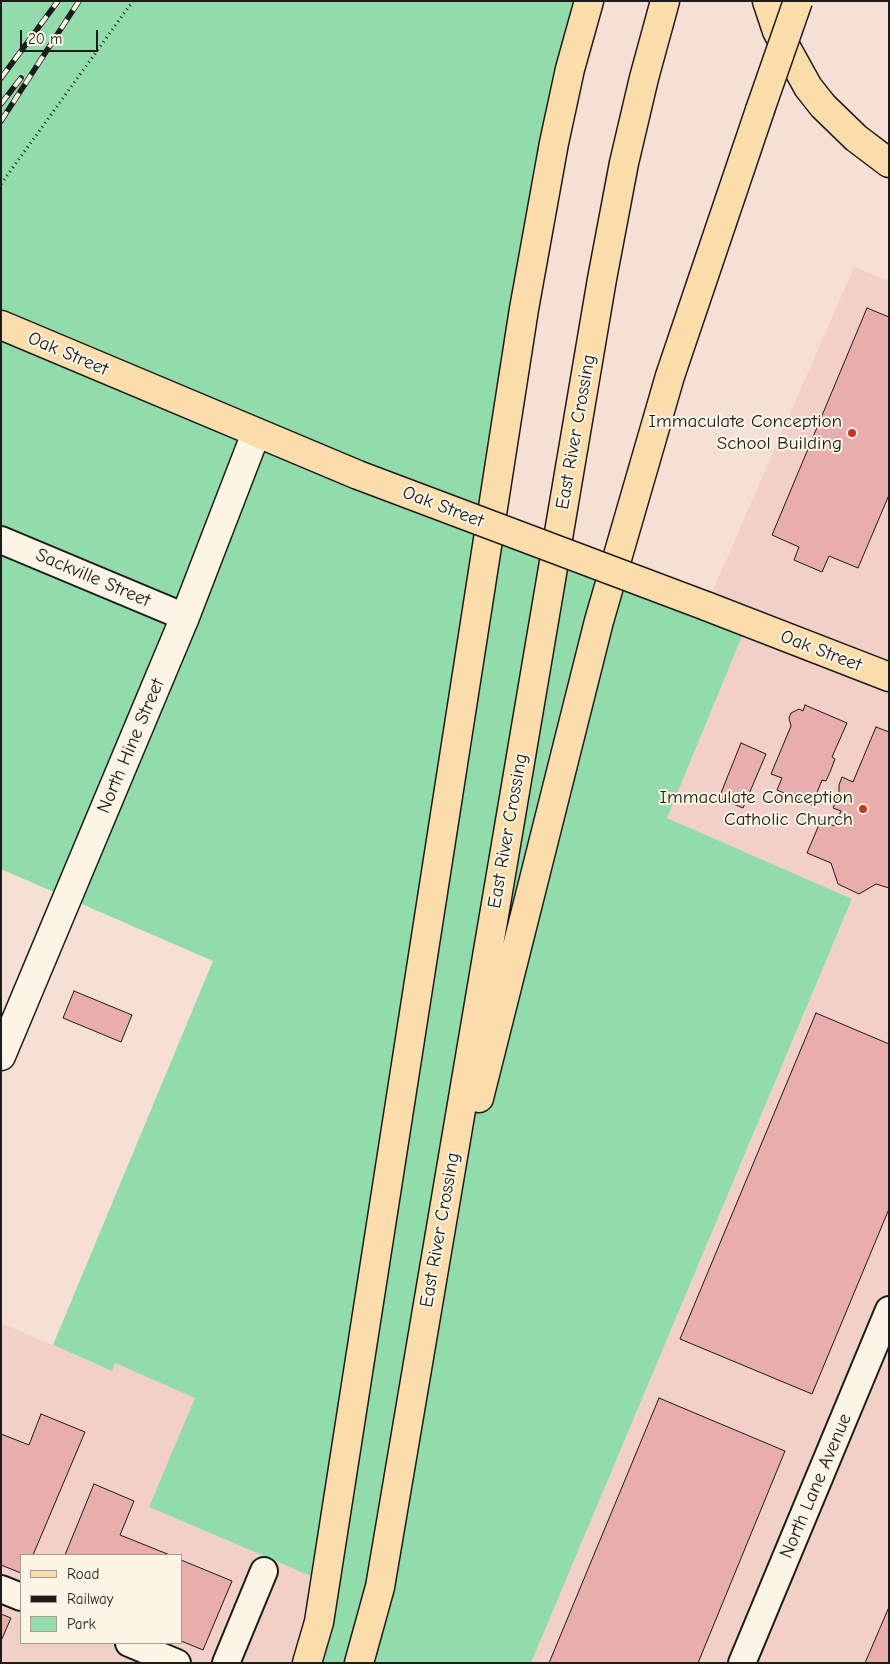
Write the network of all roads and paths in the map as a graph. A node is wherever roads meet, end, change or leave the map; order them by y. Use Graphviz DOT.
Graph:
graph roads {
  1 [pos="133,1"];
  2 [pos="589,1"];
  3 [pos="665,1"];
  4 [pos="767,1"];
  5 [pos="798,1"];
  6 [pos="889,163"];
  7 [pos="1,184"];
  8 [pos="1,325"];
  9 [pos="256,434"];
  10 [pos="1,540"];
  11 [pos="186,617"];
  12 [pos="887,670"];
  13 [pos="1,1056"];
  14 [pos="429,1298"];
  15 [pos="889,1310"];
  16 [pos="264,1571"];
  17 [pos="1,1589"];
  18 [pos="20,1597"];
  19 [pos="131,1644"];
  20 [pos="176,1663"];
  21 [pos="226,1663"];
  22 [pos="307,1663"];
  23 [pos="359,1663"];
  24 [pos="742,1663"];
  1 -- 7 [label="path"];
  2 -- 22 [label="main road"];
  3 -- 14 [label="main road, East River Crossing"];
  4 -- 6 [label="main road"];
  5 -- 14 [label="main road, bridge"];
  8 -- 9 [label="main road, Oak Street"];
  9 -- 11 [label="main road, North Hine Street"];
  9 -- 12 [label="main road, Oak Street, bridge"];
  10 -- 11 [label="street, Sackville Street"];
  11 -- 13 [label="main road, North Hine Street"];
  14 -- 23 [label="main road, East River Crossing"];
  15 -- 24 [label="street, North Lane Avenue"];
  16 -- 21 [label="street"];
  17 -- 18 [label="street"];
  19 -- 20 [label="street"];
}
